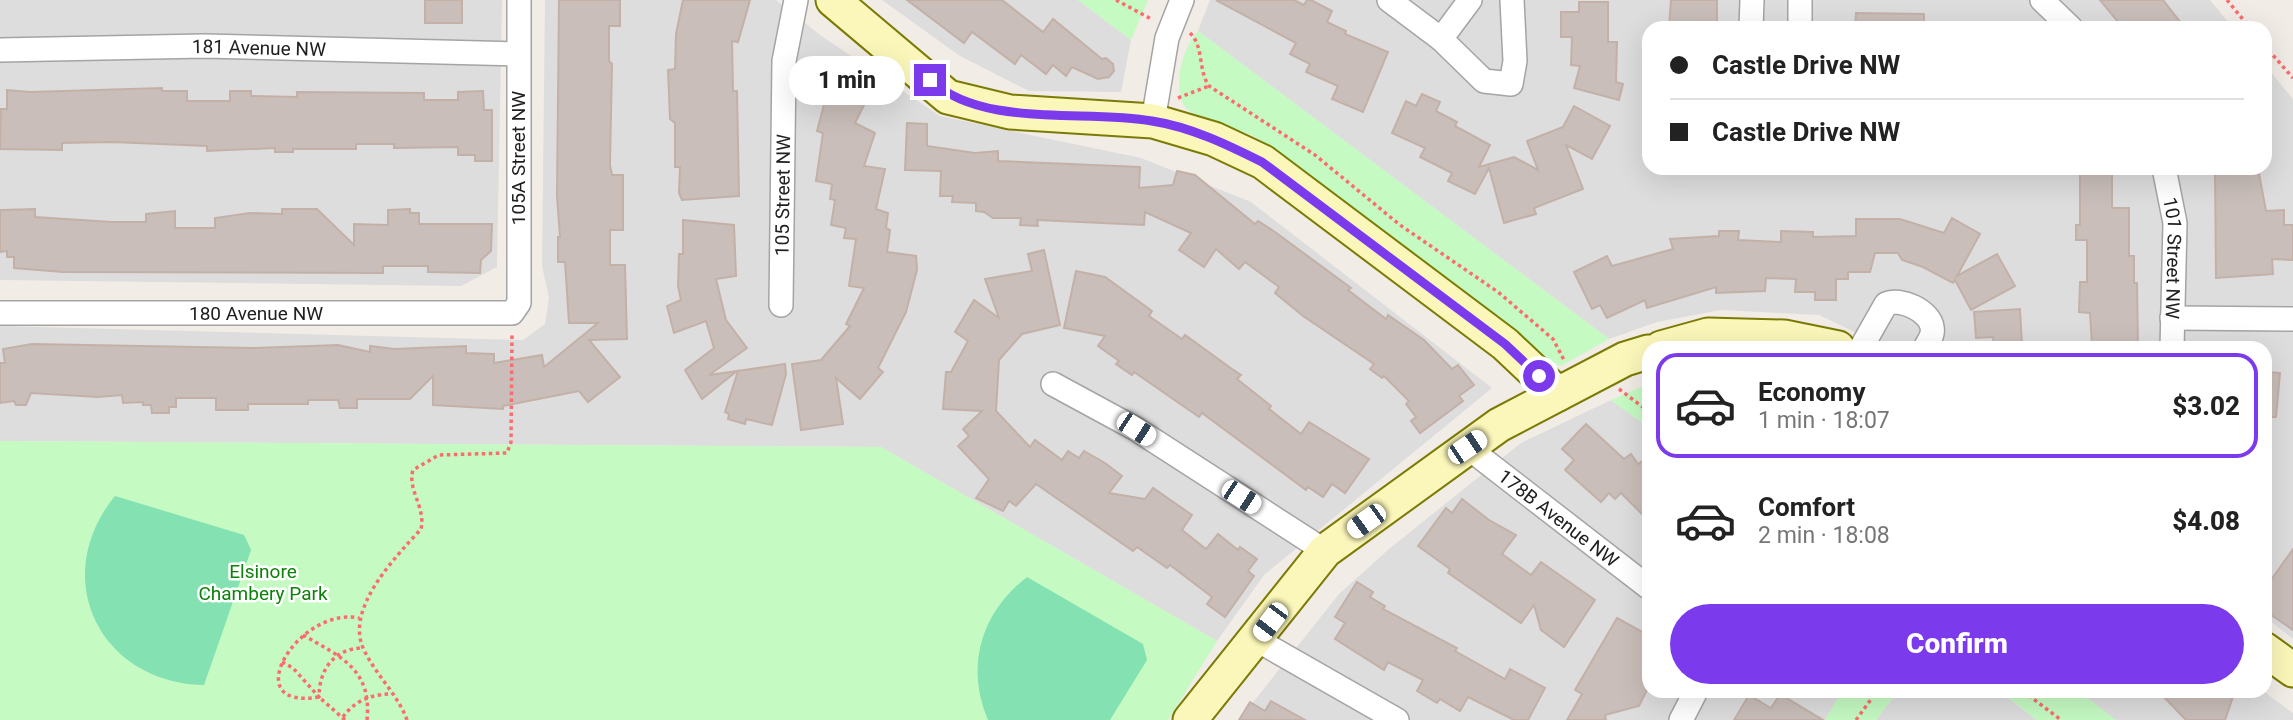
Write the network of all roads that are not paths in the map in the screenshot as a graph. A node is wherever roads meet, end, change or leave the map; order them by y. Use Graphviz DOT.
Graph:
graph roads {
  1 [pos="519,0"];
  2 [pos="796,0"];
  3 [pos="833,0"];
  4 [pos="1182,0"];
  5 [pos="1389,0"];
  6 [pos="1471,0"];
  7 [pos="1512,0"];
  8 [pos="1752,0"];
  9 [pos="1800,0"];
  10 [pos="2042,0"];
  11 [pos="1751,21"];
  12 [pos="1800,21"];
  13 [pos="2064,21"];
  14 [pos="1441,39"];
  15 [pos="0,50"];
  16 [pos="518,54"];
  17 [pos="1153,121"];
  18 [pos="2165,175"];
  19 [pos="781,305"];
  20 [pos="0,313"];
  21 [pos="512,313"];
  22 [pos="2172,318"];
  23 [pos="2293,319"];
  24 [pos="1686,341"];
  25 [pos="1804,341"];
  26 [pos="1865,341"];
  27 [pos="1929,341"];
  28 [pos="2172,341"];
  29 [pos="1642,354"];
  30 [pos="1562,379"];
  31 [pos="1053,384"];
  32 [pos="1467,447"];
  33 [pos="1325,551"];
  34 [pos="1642,582"];
  35 [pos="1257,640"];
  36 [pos="2272,655"];
  37 [pos="2293,670"];
  38 [pos="1692,698"];
  39 [pos="1190,720"];
  40 [pos="1397,720"];
  41 [pos="1681,720"];
  1 -- 16 [label="street, 105A Street NW"];
  2 -- 19 [label="street, 105 Street NW"];
  3 -- 17 [label="street"];
  4 -- 17 [label="street"];
  5 -- 14 [label="street"];
  6 -- 14 [label="street"];
  7 -- 14 [label="street"];
  8 -- 11 [label="street"];
  9 -- 12 [label="street"];
  10 -- 13 [label="street"];
  15 -- 16 [label="street, 181 Avenue NW"];
  16 -- 21 [label="street, 105A Street NW"];
  17 -- 30 [label="street"];
  18 -- 22 [label="street, 101 Street NW"];
  20 -- 21 [label="street, 180 Avenue NW"];
  22 -- 23 [label="street"];
  22 -- 28 [label="street, 101 Street NW"];
  24 -- 25 [label="street"];
  26 -- 27 [label="street"];
  29 -- 30 [label="street"];
  30 -- 32 [label="street"];
  31 -- 33 [label="street"];
  32 -- 33 [label="street"];
  32 -- 34 [label="street, 178B Avenue NW"];
  33 -- 35 [label="street"];
  35 -- 39 [label="street"];
  35 -- 40 [label="street"];
  36 -- 37 [label="street"];
  38 -- 41 [label="street"];
}
